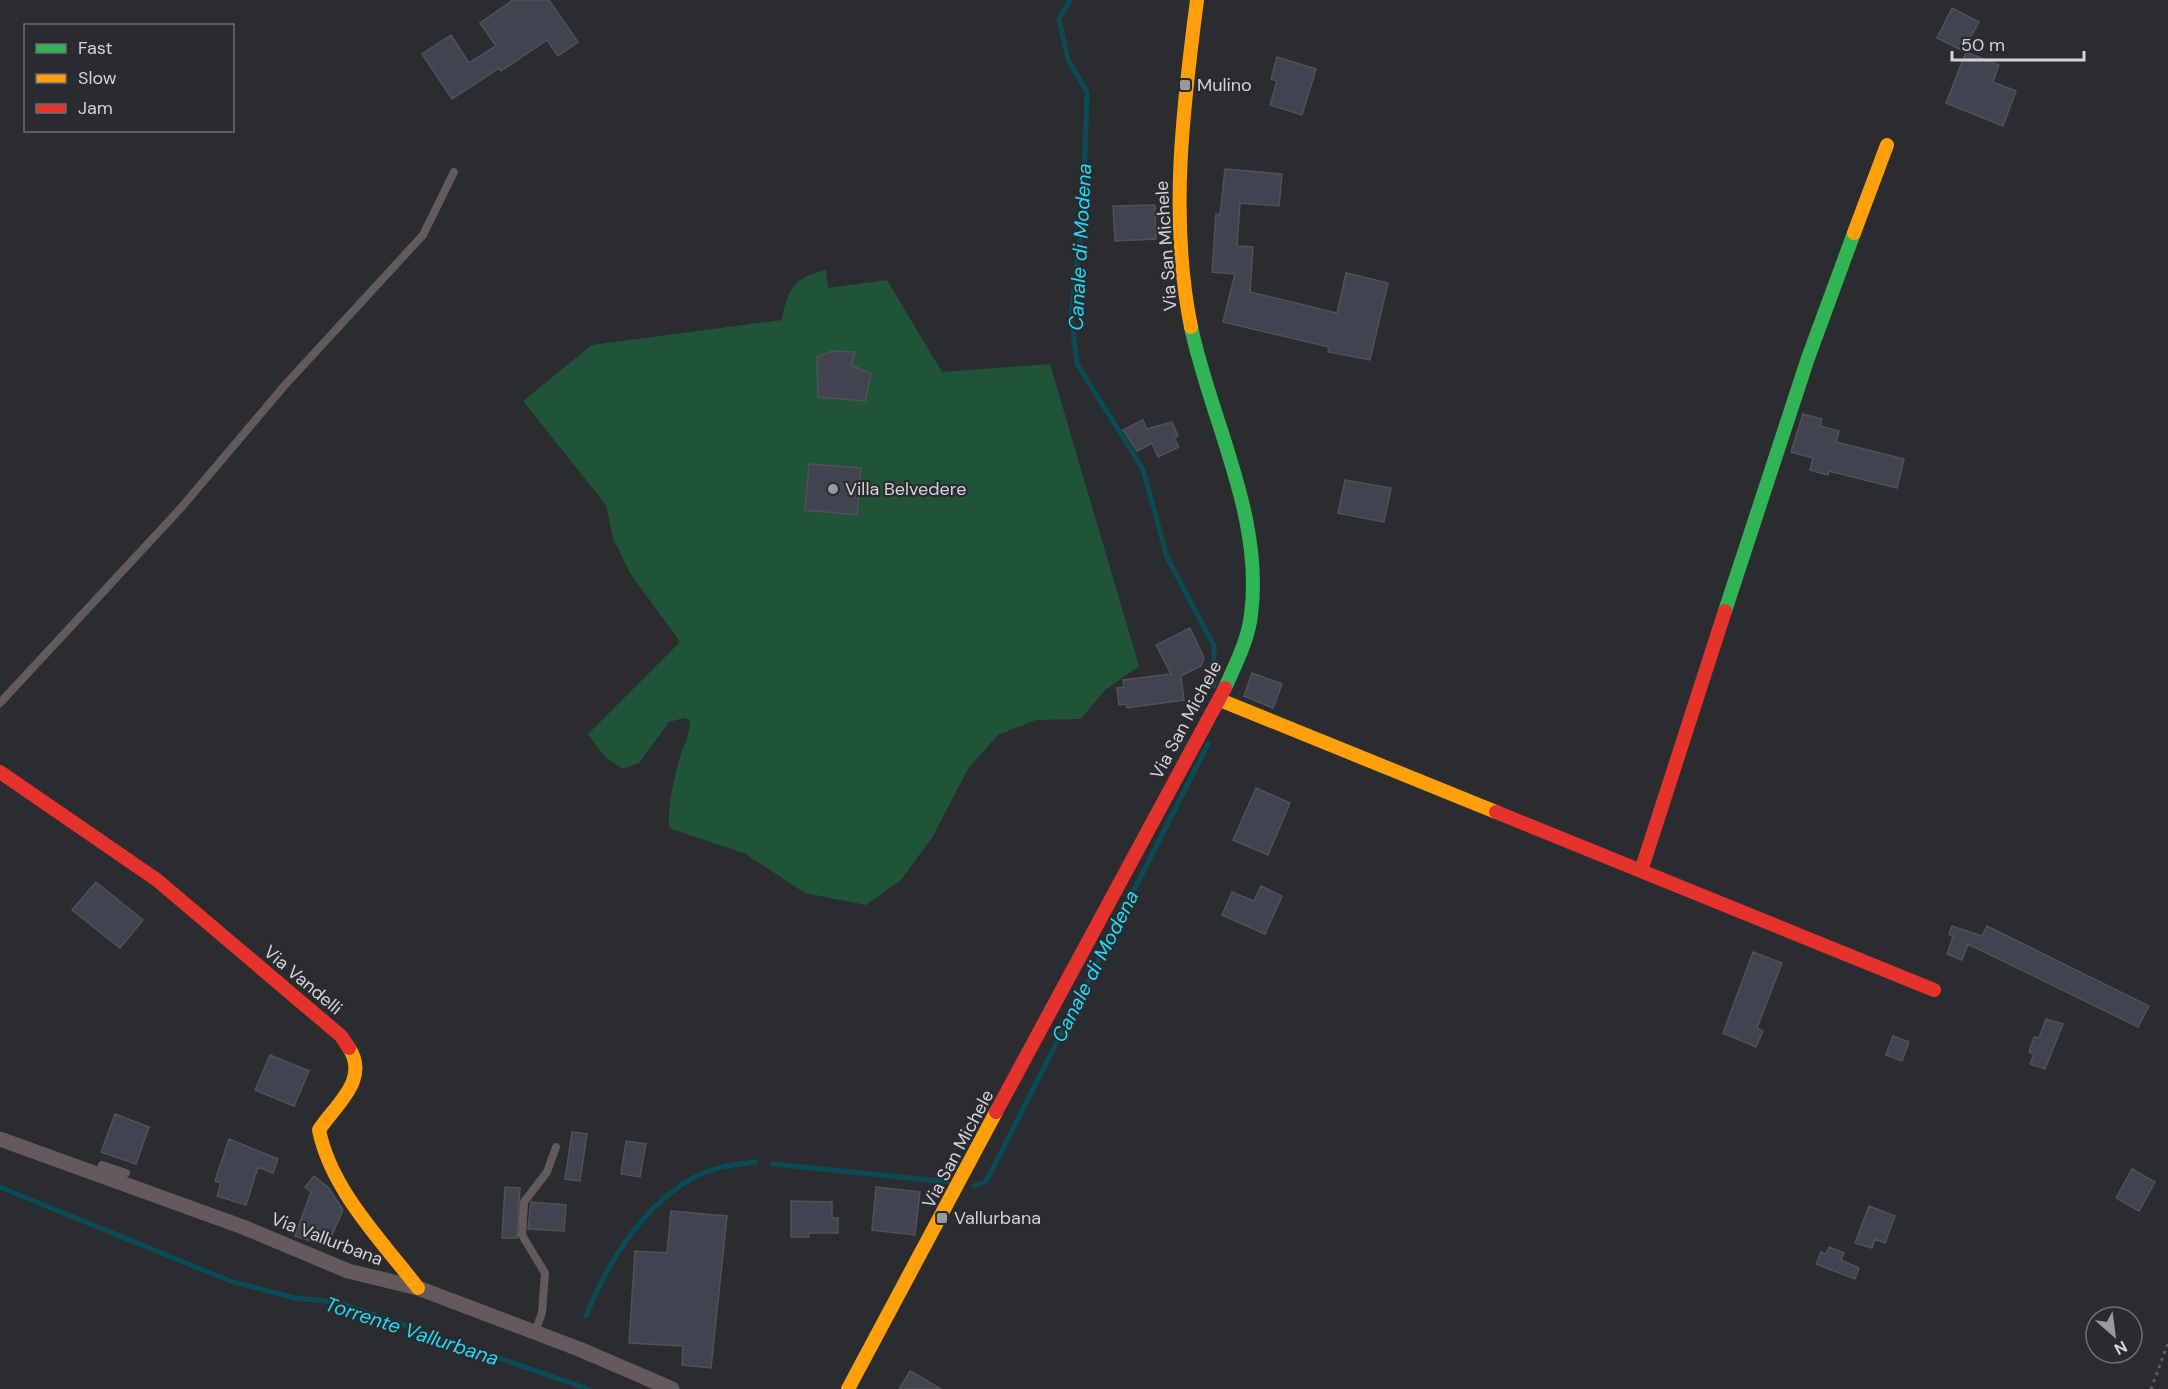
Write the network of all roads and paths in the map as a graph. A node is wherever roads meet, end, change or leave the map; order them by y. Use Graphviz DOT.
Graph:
graph roads {
  1 [pos="1197,0"];
  2 [pos="1887,144"];
  3 [pos="454,172"];
  4 [pos="1220,700"];
  5 [pos="0,703"];
  6 [pos="0,772"];
  7 [pos="1641,871"];
  8 [pos="1934,990"];
  9 [pos="0,1139"];
  10 [pos="556,1147"];
  11 [pos="126,1173"];
  12 [pos="99,1175"];
  13 [pos="418,1288"];
  14 [pos="535,1332"];
  15 [pos="2168,1343"];
  16 [pos="672,1389"];
  17 [pos="848,1389"];
  18 [pos="2151,1389"];
  1 -- 4 [label="street, Via San Michele"];
  2 -- 7 [label="street"];
  3 -- 5 [label="lane"];
  4 -- 7 [label="street"];
  4 -- 17 [label="street, Via San Michele"];
  6 -- 13 [label="street, Via Vandelli"];
  7 -- 8 [label="street"];
  9 -- 12 [label="street, Via Vallurbana"];
  10 -- 14 [label="lane"];
  11 -- 12 [label="lane"];
  12 -- 13 [label="street, Via Vallurbana"];
  13 -- 14 [label="street, Via Vallurbana"];
  14 -- 16 [label="street, Via Vallurbana"];
  15 -- 18 [label="path"];
}
